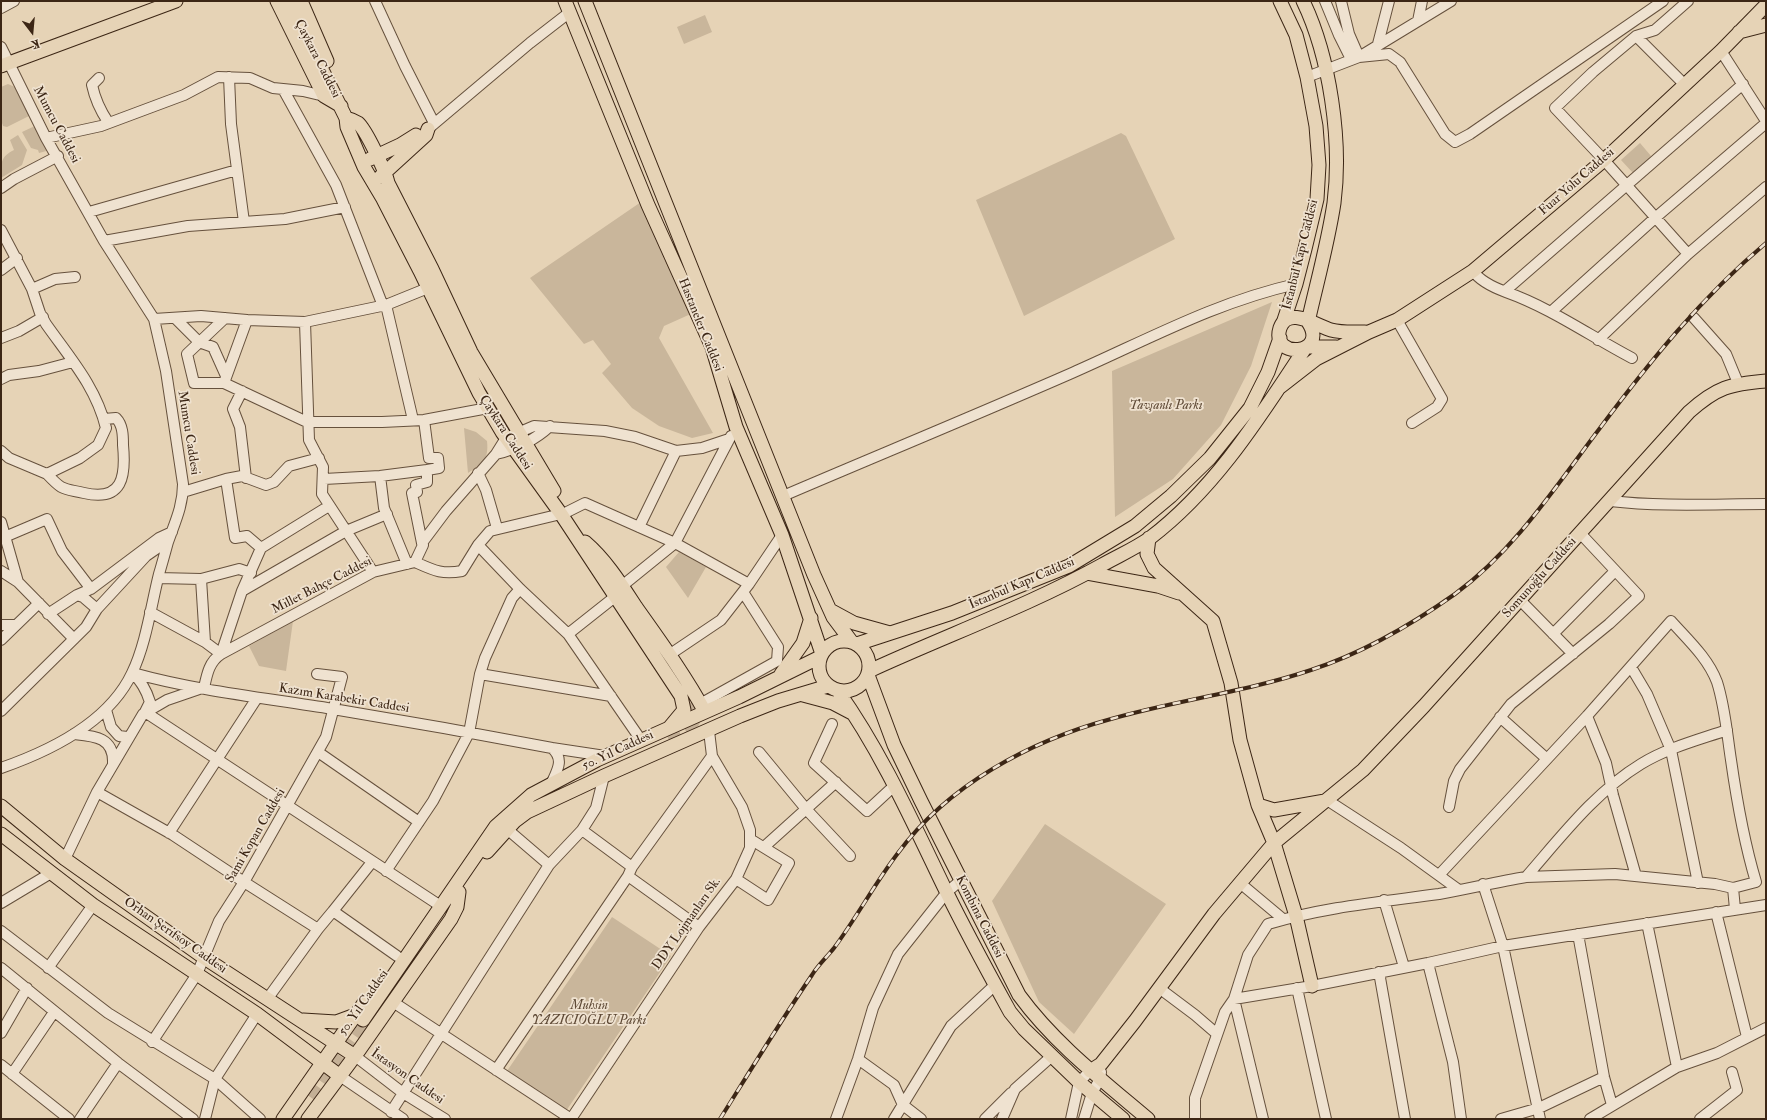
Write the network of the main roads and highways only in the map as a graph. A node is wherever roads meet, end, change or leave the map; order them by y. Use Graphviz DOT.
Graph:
graph roads {
  1 [pos="176,1"];
  2 [pos="277,1"];
  3 [pos="288,1"];
  4 [pos="301,1"];
  5 [pos="585,1"];
  6 [pos="1280,1"];
  7 [pos="1303,1"];
  8 [pos="1766,5"];
  9 [pos="567,6"];
  10 [pos="1766,25"];
  11 [pos="1738,32"];
  12 [pos="5,65"];
  13 [pos="344,112"];
  14 [pos="376,155"];
  15 [pos="362,163"];
  16 [pos="386,173"];
  17 [pos="372,182"];
  18 [pos="1308,322"];
  19 [pos="1283,323"];
  20 [pos="1369,332"];
  21 [pos="1280,338"];
  22 [pos="1306,347"];
  23 [pos="1337,347"];
  24 [pos="1766,381"];
  25 [pos="1280,387"];
  26 [pos="512,435"];
  27 [pos="564,513"];
  28 [pos="1149,538"];
  29 [pos="585,542"];
  30 [pos="1087,573"];
  31 [pos="619,591"];
  32 [pos="1184,594"];
  33 [pos="830,609"];
  34 [pos="811,618"];
  35 [pos="890,633"];
  36 [pos="854,642"];
  37 [pos="821,655"];
  38 [pos="868,673"];
  39 [pos="780,675"];
  40 [pos="833,688"];
  41 [pos="801,694"];
  42 [pos="698,704"];
  43 [pos="855,715"];
  44 [pos="668,732"];
  45 [pos="1327,800"];
  46 [pos="1258,805"];
  47 [pos="1,806"];
  48 [pos="527,812"];
  49 [pos="1,834"];
  50 [pos="1274,843"];
  51 [pos="455,892"];
  52 [pos="1312,986"];
  53 [pos="362,1019"];
  54 [pos="300,1020"];
  55 [pos="336,1043"];
  56 [pos="355,1056"];
  57 [pos="322,1062"];
  58 [pos="1095,1075"];
  59 [pos="340,1076"];
  60 [pos="283,1119"];
  61 [pos="292,1119"];
  62 [pos="299,1119"];
  63 [pos="308,1119"];
  64 [pos="1123,1119"];
  65 [pos="1148,1119"];
  1 -- 12 [label="main road"];
  2 -- 13 [label="main road"];
  3 -- 13 [label="main road, Çaykara Caddesi"];
  4 -- 13 [label="main road"];
  5 -- 33 [label="main road, Hastaneler Caddesi"];
  6 -- 19 [label="main road, İstanbul Kapı Caddesi"];
  7 -- 18 [label="main road"];
  8 -- 11 [label="main road, Fuar Yolu Caddesi"];
  9 -- 34 [label="main road, Hastaneler Caddesi"];
  10 -- 11 [label="main road"];
  11 -- 20 [label="main road, Fuar Yolu Caddesi"];
  13 -- 14 [label="main road, Çaykara Caddesi"];
  13 -- 15 [label="main road, Çaykara Caddesi"];
  14 -- 15 [label="main road"];
  14 -- 16 [label="main road, Çaykara Caddesi"];
  14 -- 16 [label="main road"];
  15 -- 17 [label="main road, Çaykara Caddesi"];
  16 -- 17 [label="main road"];
  16 -- 26 [label="main road, Çaykara Caddesi"];
  17 -- 26 [label="main road, Çaykara Caddesi"];
  18 -- 19 [label="main road"];
  18 -- 20 [label="main road"];
  18 -- 22 [label="main road"];
  19 -- 21 [label="main road"];
  20 -- 23 [label="main road, Fuar Yolu Caddesi"];
  21 -- 22 [label="main road"];
  21 -- 35 [label="main road, İstanbul Kapı Caddesi"];
  22 -- 23 [label="main road"];
  22 -- 25 [label="main road"];
  23 -- 25 [label="main road, Fuar Yolu Caddesi"];
  24 -- 45 [label="main road, Somunoğlu Caddesi"];
  25 -- 28 [label="main road"];
  26 -- 27 [label="main road, Çaykara Caddesi"];
  27 -- 29 [label="main road, Çaykara Caddesi"];
  27 -- 31 [label="main road, Çaykara Caddesi"];
  28 -- 30 [label="main road"];
  28 -- 32 [label="main road"];
  29 -- 31 [label="main road"];
  29 -- 42 [label="main road, Çaykara Caddesi"];
  30 -- 32 [label="main road"];
  30 -- 38 [label="main road"];
  31 -- 42 [label="main road"];
  31 -- 44 [label="main road, Çaykara Caddesi"];
  32 -- 46 [label="main road"];
  33 -- 35 [label="main road"];
  33 -- 36 [label="main road, Hastaneler Caddesi"];
  34 -- 37 [label="main road, Hastaneler Caddesi"];
  34 -- 39 [label="main road"];
  35 -- 36 [label="main road, İstanbul Kapı Caddesi"];
  36 -- 37 [label="main road"];
  36 -- 38 [label="main road"];
  37 -- 39 [label="main road, 50. Yıl Caddesi"];
  37 -- 40 [label="main road"];
  38 -- 40 [label="main road"];
  38 -- 58 [label="main road, Kombina Caddesi"];
  39 -- 42 [label="main road, 50. Yıl Caddesi"];
  40 -- 41 [label="main road, 50. Yıl Caddesi"];
  40 -- 43 [label="main road, Kombina Caddesi"];
  41 -- 43 [label="main road"];
  41 -- 48 [label="main road, 50. Yıl Caddesi"];
  42 -- 44 [label="main road, 50. Yıl Caddesi"];
  43 -- 64 [label="main road, Kombina Caddesi"];
  44 -- 48 [label="main road, Çaykara Caddesi"];
  44 -- 51 [label="main road, 50. Yıl Caddesi"];
  45 -- 46 [label="main road"];
  45 -- 50 [label="main road, Somunoğlu Caddesi"];
  46 -- 50 [label="main road"];
  47 -- 54 [label="main road, Orhan Şerifsoy Caddesi"];
  48 -- 51 [label="main road, 50. Yıl Caddesi"];
  49 -- 57 [label="main road, Orhan Şerifsoy Caddesi"];
  50 -- 52 [label="main road"];
  50 -- 58 [label="main road, Somunoğlu Caddesi"];
  51 -- 53 [label="main road, 50. Yıl Caddesi"];
  51 -- 53 [label="main road, 50. Yıl Caddesi"];
  51 -- 56 [label="main road, 50. Yıl Caddesi"];
  53 -- 54 [label="main road"];
  53 -- 55 [label="main road, 50. Yıl Caddesi"];
  54 -- 55 [label="main road, Orhan Şerifsoy Caddesi"];
  55 -- 56 [label="main road, Orhan Şerifsoy Caddesi"];
  55 -- 57 [label="main road, 50. Yıl Caddesi"];
  56 -- 59 [label="main road, 50. Yıl Caddesi"];
  57 -- 59 [label="main road, Orhan Şerifsoy Caddesi"];
  57 -- 60 [label="main road, 50. Yıl Caddesi"];
  58 -- 65 [label="main road, Kombina Caddesi"];
  59 -- 63 [label="main road, 50. Yıl Caddesi"];
  61 -- 62 [label="main road"];
}
